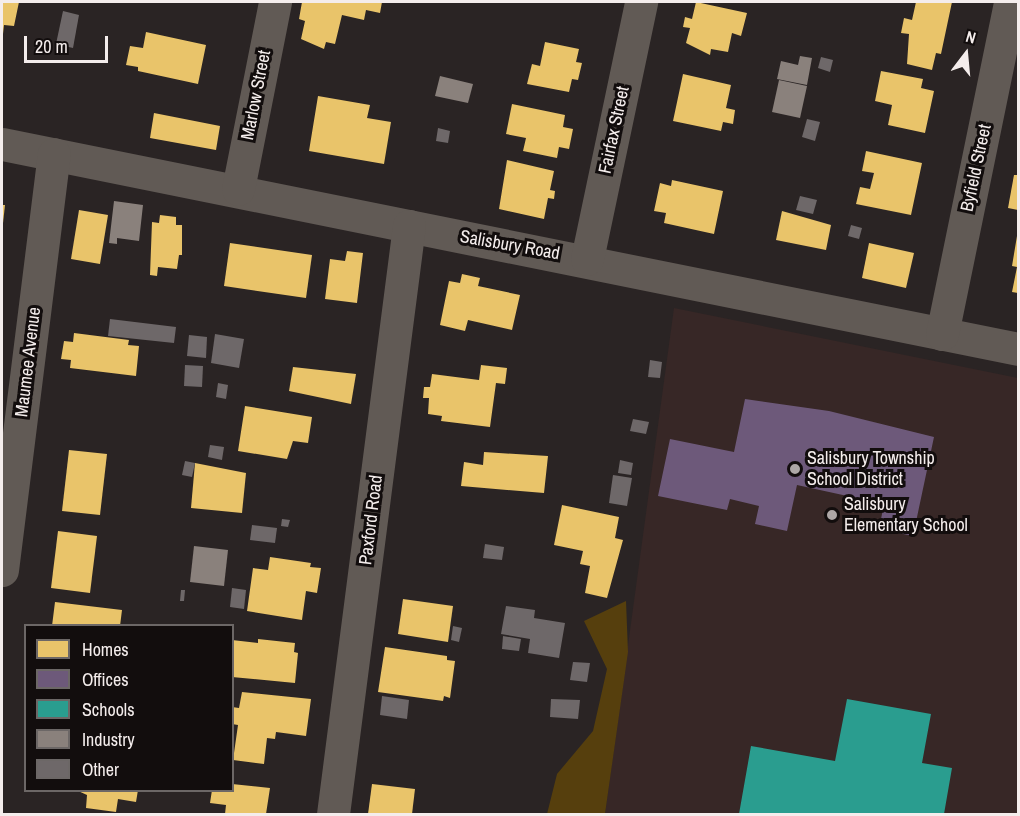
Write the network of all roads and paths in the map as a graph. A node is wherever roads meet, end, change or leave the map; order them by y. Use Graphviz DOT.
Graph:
graph roads {
  1 [pos="275,2"];
  2 [pos="641,2"];
  3 [pos="1010,2"];
  4 [pos="2,144"];
  5 [pos="54,154"];
  6 [pos="238,189"];
  7 [pos="409,226"];
  8 [pos="587,259"];
  9 [pos="942,334"];
  10 [pos="1018,349"];
  11 [pos="2,570"];
  12 [pos="333,814"];
  1 -- 6 [label="street, Marlow Street"];
  2 -- 8 [label="street, Fairfax Street"];
  3 -- 9 [label="street, Byfield Street"];
  4 -- 5 [label="street, Salisbury Road"];
  5 -- 6 [label="street, Salisbury Road"];
  5 -- 11 [label="street, Maumee Avenue"];
  6 -- 7 [label="street, Salisbury Road"];
  7 -- 8 [label="street, Salisbury Road"];
  7 -- 12 [label="street, Paxford Road"];
  8 -- 9 [label="street, Salisbury Road"];
  9 -- 10 [label="street, Salisbury Road"];
}
